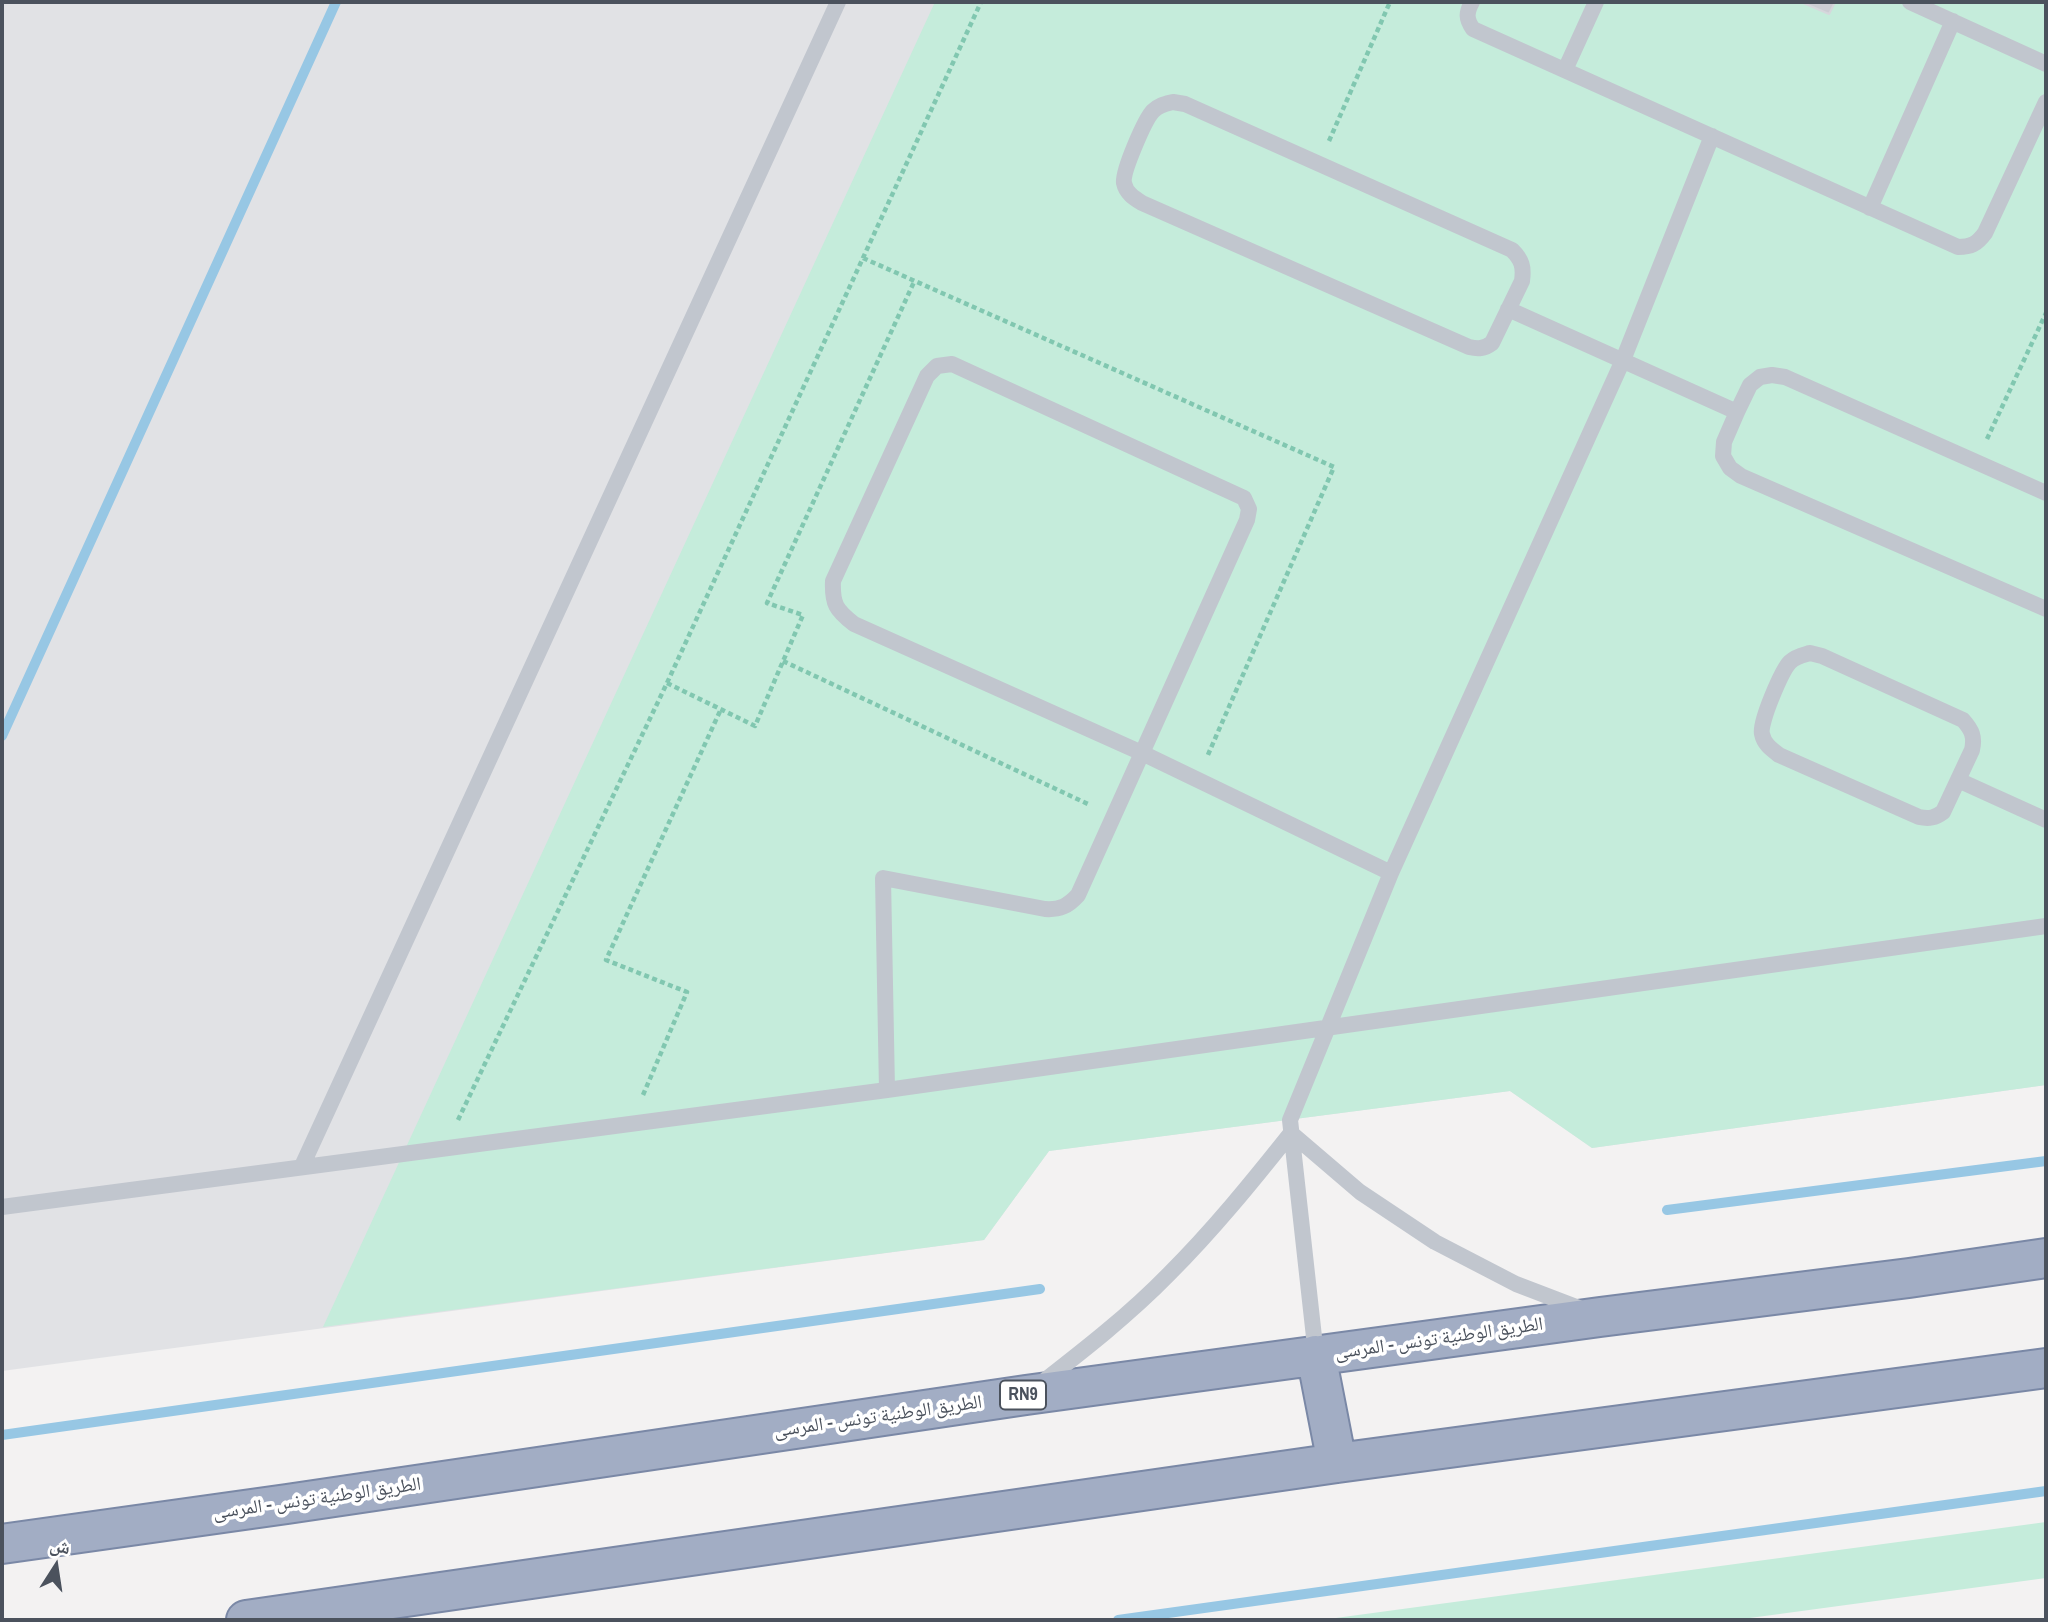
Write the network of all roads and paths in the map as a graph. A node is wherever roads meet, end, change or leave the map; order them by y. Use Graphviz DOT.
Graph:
graph roads {
  1 [pos="838,2"];
  2 [pos="981,2"];
  3 [pos="1390,2"];
  4 [pos="1472,2"];
  5 [pos="1596,2"];
  6 [pos="1910,2"];
  7 [pos="1952,21"];
  8 [pos="2046,64"];
  9 [pos="1565,70"];
  10 [pos="2046,102"];
  11 [pos="1712,136"];
  12 [pos="1319,164"];
  13 [pos="1870,208"];
  14 [pos="914,282"];
  15 [pos="1508,309"];
  16 [pos="2046,313"];
  17 [pos="1623,360"];
  18 [pos="1737,412"];
  19 [pos="1976,462"];
  20 [pos="2046,493"];
  21 [pos="2046,609"];
  22 [pos="783,661"];
  23 [pos="667,683"];
  24 [pos="721,709"];
  25 [pos="1142,753"];
  26 [pos="1958,780"];
  27 [pos="1113,816"];
  28 [pos="2046,820"];
  29 [pos="1391,873"];
  30 [pos="2046,926"];
  31 [pos="1327,1029"];
  32 [pos="887,1090"];
  33 [pos="631,1124"];
  34 [pos="1291,1133"];
  35 [pos="445,1148"];
  36 [pos="302,1166"];
  37 [pos="2,1207"];
  38 [pos="2046,1258"];
  39 [pos="1601,1317"];
  40 [pos="1316,1355"];
  41 [pos="2046,1368"];
  42 [pos="1027,1395"];
  43 [pos="1337,1464"];
  44 [pos="2,1544"];
  45 [pos="246,1620"];
  1 -- 36 [label="lane"];
  2 -- 23 [label="path"];
  3 -- 12 [label="path"];
  4 -- 9 [label="lane"];
  5 -- 9 [label="lane"];
  6 -- 7 [label="lane"];
  7 -- 8 [label="lane"];
  7 -- 13 [label="lane"];
  9 -- 11 [label="lane"];
  10 -- 13 [label="lane"];
  11 -- 13 [label="lane"];
  11 -- 17 [label="lane"];
  12 -- 15 [label="lane"];
  12 -- 15 [label="lane"];
  14 -- 22 [label="path"];
  15 -- 17 [label="lane"];
  16 -- 19 [label="path"];
  17 -- 18 [label="lane"];
  17 -- 29 [label="lane"];
  18 -- 19 [label="lane"];
  18 -- 21 [label="lane"];
  19 -- 20 [label="lane"];
  22 -- 24 [label="path"];
  22 -- 27 [label="path"];
  23 -- 24 [label="path"];
  23 -- 35 [label="path"];
  24 -- 33 [label="path"];
  25 -- 25 [label="lane"];
  25 -- 27 [label="lane"];
  25 -- 29 [label="lane"];
  26 -- 26 [label="lane"];
  26 -- 28 [label="lane"];
  27 -- 32 [label="lane"];
  29 -- 31 [label="lane"];
  30 -- 31 [label="lane"];
  31 -- 32 [label="lane"];
  31 -- 34 [label="lane"];
  32 -- 33 [label="lane"];
  33 -- 35 [label="lane"];
  34 -- 39 [label="lane"];
  34 -- 40 [label="lane"];
  34 -- 42 [label="lane"];
  35 -- 36 [label="lane"];
  36 -- 37 [label="lane"];
  38 -- 39 [label="highway, الطريق الوطنية تونس - المرسى / RN9"];
  39 -- 40 [label="highway, الطريق الوطنية تونس - المرسى / RN9"];
  40 -- 42 [label="highway, الطريق الوطنية تونس - المرسى / RN9"];
  40 -- 43 [label="highway"];
  41 -- 43 [label="highway"];
  42 -- 44 [label="highway, الطريق الوطنية تونس - المرسى / RN9"];
  43 -- 45 [label="highway"];
}
